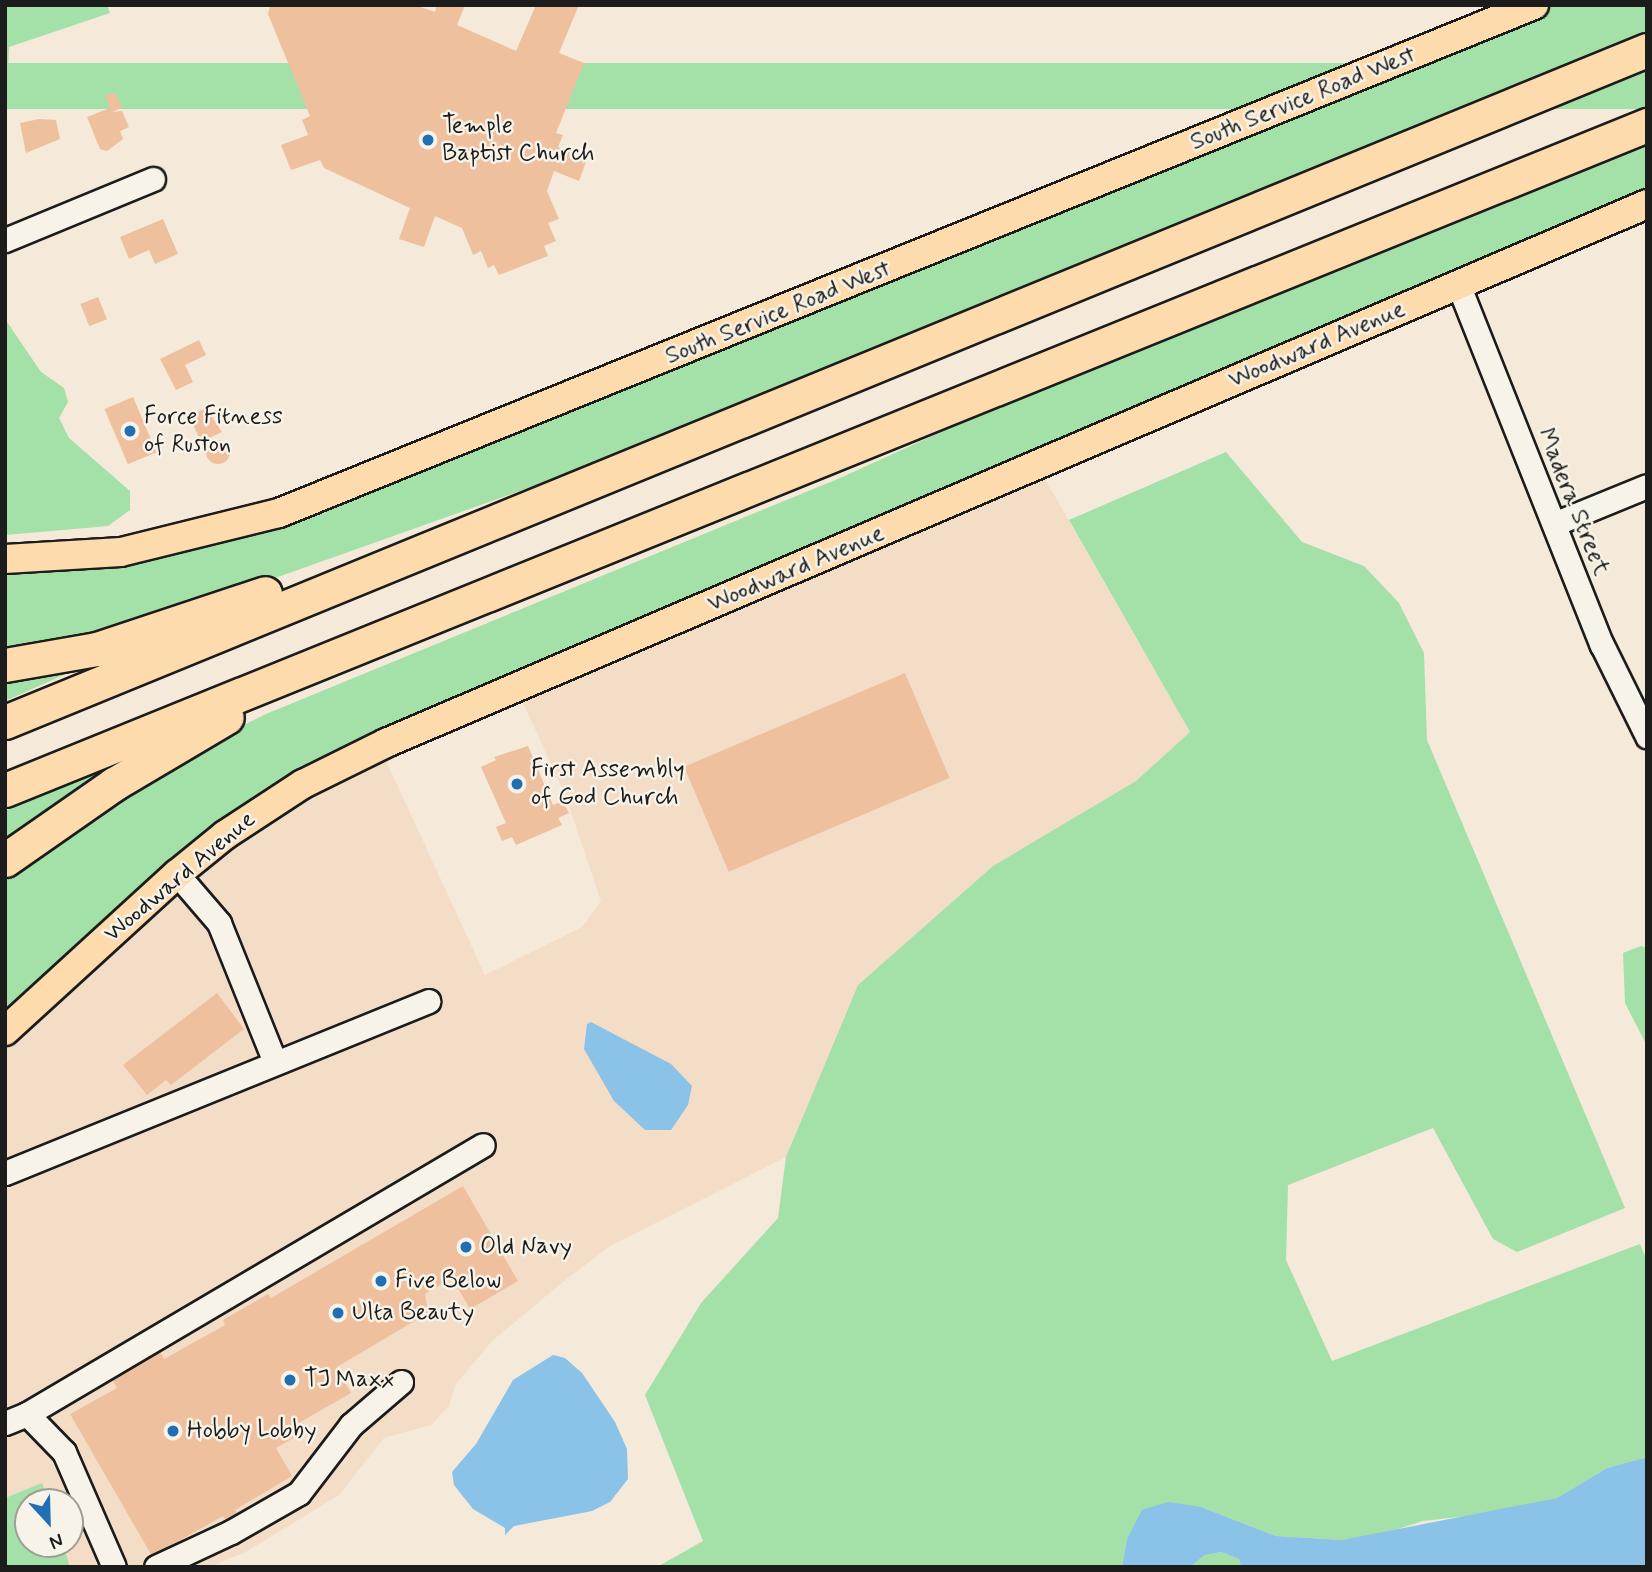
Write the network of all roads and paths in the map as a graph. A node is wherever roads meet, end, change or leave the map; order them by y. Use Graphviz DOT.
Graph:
graph roads {
  1 [pos="1534,5"];
  2 [pos="1647,50"];
  3 [pos="1647,125"];
  4 [pos="153,179"];
  5 [pos="1647,204"];
  6 [pos="5,240"];
  7 [pos="1458,284"];
  8 [pos="1647,486"];
  9 [pos="1554,524"];
  10 [pos="430,548"];
  11 [pos="5,559"];
  12 [pos="327,657"];
  13 [pos="5,665"];
  14 [pos="5,722"];
  15 [pos="1647,736"];
  16 [pos="5,790"];
  17 [pos="5,860"];
  18 [pos="177,874"];
  19 [pos="428,1002"];
  20 [pos="5,1031"];
  21 [pos="274,1060"];
  22 [pos="483,1145"];
  23 [pos="5,1173"];
  24 [pos="401,1382"];
  25 [pos="27,1415"];
  26 [pos="5,1423"];
  27 [pos="114,1567"];
  28 [pos="156,1567"];
  1 -- 11 [label="main road, South Service Road West"];
  2 -- 10 [label="highway"];
  3 -- 12 [label="highway"];
  4 -- 6 [label="street"];
  5 -- 7 [label="main road, Woodward Avenue"];
  7 -- 9 [label="street, Madera Street"];
  7 -- 18 [label="main road, Woodward Avenue"];
  8 -- 9 [label="street"];
  9 -- 15 [label="street, Madera Street"];
  10 -- 13 [label="highway"];
  10 -- 14 [label="highway"];
  12 -- 16 [label="highway"];
  12 -- 17 [label="highway"];
  18 -- 20 [label="main road, Woodward Avenue"];
  18 -- 21 [label="street"];
  19 -- 21 [label="street"];
  21 -- 23 [label="street"];
  22 -- 25 [label="street"];
  24 -- 28 [label="street"];
  25 -- 26 [label="street"];
  25 -- 27 [label="street"];
}
